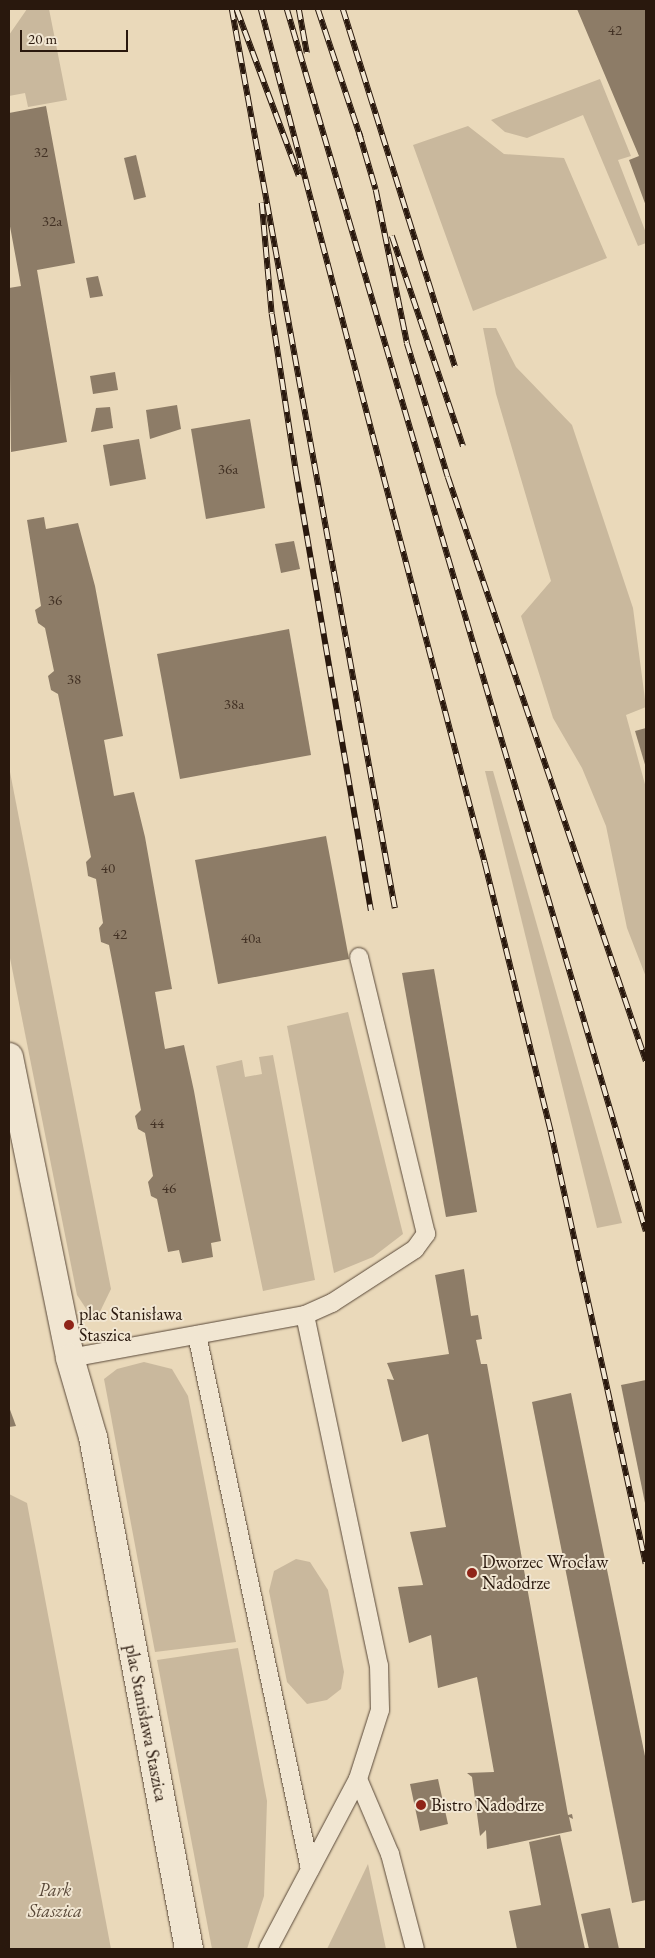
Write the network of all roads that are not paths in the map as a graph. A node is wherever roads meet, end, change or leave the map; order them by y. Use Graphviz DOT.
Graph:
graph roads {
  1 [pos="359,958"];
  2 [pos="9,1057"];
  3 [pos="305,1315"];
  4 [pos="197,1335"];
  5 [pos="70,1358"];
  6 [pos="358,1779"];
  7 [pos="310,1869"];
  8 [pos="189,1949"];
  9 [pos="268,1949"];
  10 [pos="414,1949"];
  1 -- 3 [label="lane"];
  2 -- 5 [label="street, plac Stanisława Staszica"];
  3 -- 4 [label="lane"];
  3 -- 6 [label="lane"];
  4 -- 5 [label="lane"];
  4 -- 7 [label="lane"];
  5 -- 8 [label="street, plac Stanisława Staszica"];
  6 -- 7 [label="lane"];
  6 -- 10 [label="lane"];
  7 -- 9 [label="lane"];
}
